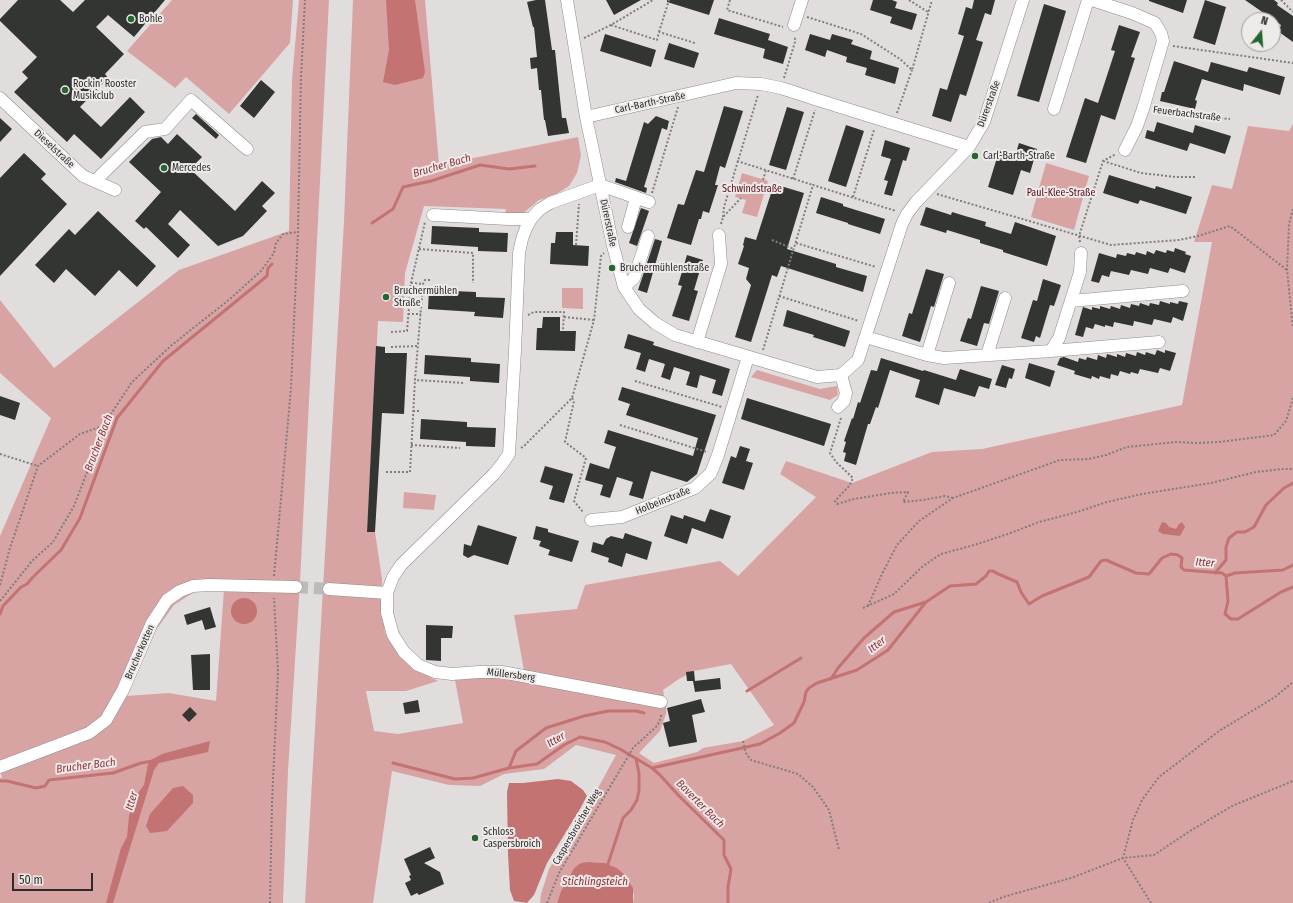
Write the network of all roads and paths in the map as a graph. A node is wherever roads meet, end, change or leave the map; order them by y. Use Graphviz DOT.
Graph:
graph roads {
  1 [pos="305,0"];
  2 [pos="567,0"];
  3 [pos="653,0"];
  4 [pos="669,0"];
  5 [pos="730,0"];
  6 [pos="802,0"];
  7 [pos="909,0"];
  8 [pos="932,0"];
  9 [pos="1023,0"];
  10 [pos="1088,0"];
  11 [pos="1092,0"];
  12 [pos="1282,0"];
  13 [pos="928,12"];
  14 [pos="1293,12"];
  15 [pos="796,19"];
  16 [pos="611,25"];
  17 [pos="660,32"];
  18 [pos="593,34"];
  19 [pos="695,43"];
  20 [pos="1161,45"];
  21 [pos="1293,63"];
  22 [pos="912,70"];
  23 [pos="761,84"];
  24 [pos="781,88"];
  25 [pos="682,96"];
  26 [pos="0,98"];
  27 [pos="818,100"];
  28 [pos="1054,109"];
  29 [pos="1143,109"];
  30 [pos="586,117"];
  31 [pos="878,119"];
  32 [pos="1230,119"];
  33 [pos="893,124"];
  34 [pos="969,147"];
  35 [pos="247,149"];
  36 [pos="1125,150"];
  37 [pos="737,161"];
  38 [pos="1102,161"];
  39 [pos="766,170"];
  40 [pos="1195,177"];
  41 [pos="793,179"];
  42 [pos="763,180"];
  43 [pos="95,181"];
  44 [pos="600,185"];
  45 [pos="813,185"];
  46 [pos="115,190"];
  47 [pos="926,191"];
  48 [pos="579,193"];
  49 [pos="853,197"];
  50 [pos="636,198"];
  51 [pos="741,198"];
  52 [pos="649,202"];
  53 [pos="1293,209"];
  54 [pos="432,214"];
  55 [pos="907,214"];
  56 [pos="723,216"];
  57 [pos="531,219"];
  58 [pos="628,227"];
  59 [pos="298,232"];
  60 [pos="719,235"];
  61 [pos="648,236"];
  62 [pos="1079,236"];
  63 [pos="772,240"];
  64 [pos="796,243"];
  65 [pos="576,246"];
  66 [pos="613,246"];
  67 [pos="419,249"];
  68 [pos="794,249"];
  69 [pos="1081,253"];
  70 [pos="887,270"];
  71 [pos="1287,270"];
  72 [pos="430,280"];
  73 [pos="412,283"];
  74 [pos="472,283"];
  75 [pos="949,283"];
  76 [pos="423,284"];
  77 [pos="624,287"];
  78 [pos="1183,291"];
  79 [pos="779,296"];
  80 [pos="1005,298"];
  81 [pos="1071,301"];
  82 [pos="408,314"];
  83 [pos="420,314"];
  84 [pos="517,316"];
  85 [pos="564,317"];
  86 [pos="594,320"];
  87 [pos="870,324"];
  88 [pos="1293,328"];
  89 [pos="563,331"];
  90 [pos="392,332"];
  91 [pos="866,337"];
  92 [pos="697,342"];
  93 [pos="1159,342"];
  94 [pos="391,346"];
  95 [pos="417,346"];
  96 [pos="764,347"];
  97 [pos="1051,351"];
  98 [pos="927,355"];
  99 [pos="987,355"];
  100 [pos="748,357"];
  101 [pos="842,375"];
  102 [pos="415,380"];
  103 [pos="635,381"];
  104 [pos="465,383"];
  105 [pos="572,398"];
  106 [pos="1293,398"];
  107 [pos="838,407"];
  108 [pos="732,410"];
  109 [pos="413,411"];
  110 [pos="420,411"];
  111 [pos="620,425"];
  112 [pos="103,426"];
  113 [pos="411,445"];
  114 [pos="460,448"];
  115 [pos="0,454"];
  116 [pos="509,454"];
  117 [pos="718,455"];
  118 [pos="38,466"];
  119 [pos="1293,469"];
  120 [pos="386,472"];
  121 [pos="953,498"];
  122 [pos="591,520"];
  123 [pos="0,585"];
  124 [pos="273,585"];
  125 [pos="296,587"];
  126 [pos="329,589"];
  127 [pos="387,594"];
  128 [pos="0,601"];
  129 [pos="868,606"];
  130 [pos="863,608"];
  131 [pos="1293,682"];
  132 [pos="661,702"];
  133 [pos="743,741"];
  134 [pos="0,767"];
  135 [pos="1293,780"];
  136 [pos="839,850"];
  137 [pos="1123,858"];
  138 [pos="270,903"];
  139 [pos="547,903"];
  140 [pos="989,903"];
  141 [pos="1150,903"];
  1 -- 59 [label="path"];
  2 -- 30 [label="street, Dürerstraße"];
  3 -- 16 [label="path"];
  4 -- 17 [label="path"];
  5 -- 15 [label="path"];
  6 -- 15 [label="street"];
  7 -- 13 [label="path"];
  8 -- 13 [label="path"];
  9 -- 34 [label="street, Dürerstraße"];
  10 -- 28 [label="street"];
  11 -- 20 [label="street, Feuerbachstraße"];
  12 -- 14 [label="path"];
  13 -- 22 [label="path"];
  15 -- 22 [label="path"];
  15 -- 24 [label="path"];
  16 -- 17 [label="path"];
  16 -- 18 [label="path"];
  17 -- 19 [label="path"];
  20 -- 21 [label="path"];
  20 -- 29 [label="street, Feuerbachstraße"];
  22 -- 33 [label="path"];
  23 -- 24 [label="street, Carl-Barth-Straße"];
  23 -- 25 [label="street, Carl-Barth-Straße"];
  23 -- 37 [label="path"];
  24 -- 27 [label="street, Carl-Barth-Straße"];
  25 -- 30 [label="street, Carl-Barth-Straße"];
  25 -- 52 [label="path"];
  26 -- 43 [label="street, Dieselstraße"];
  27 -- 31 [label="street, Carl-Barth-Straße"];
  27 -- 41 [label="path"];
  29 -- 32 [label="path, Feuerbachstraße"];
  29 -- 36 [label="street, Feuerbachstraße"];
  30 -- 44 [label="street, Dürerstraße"];
  31 -- 33 [label="street, Carl-Barth-Straße"];
  31 -- 49 [label="path"];
  33 -- 34 [label="street, Carl-Barth-Straße"];
  34 -- 47 [label="street, Dürerstraße"];
  35 -- 43 [label="street"];
  36 -- 38 [label="path"];
  37 -- 39 [label="path"];
  37 -- 56 [label="path"];
  38 -- 40 [label="path"];
  38 -- 62 [label="path"];
  39 -- 41 [label="path"];
  39 -- 42 [label="path"];
  41 -- 45 [label="path"];
  43 -- 46 [label="street, Dieselstraße"];
  44 -- 48 [label="street"];
  44 -- 50 [label="street"];
  44 -- 66 [label="street, Dürerstraße"];
  45 -- 49 [label="path"];
  45 -- 64 [label="path"];
  47 -- 55 [label="street, Dürerstraße"];
  47 -- 62 [label="path"];
  48 -- 57 [label="street"];
  48 -- 65 [label="path"];
  49 -- 55 [label="path"];
  50 -- 52 [label="street"];
  50 -- 58 [label="street"];
  51 -- 56 [label="path"];
  53 -- 71 [label="path"];
  54 -- 57 [label="street"];
  54 -- 67 [label="path"];
  55 -- 70 [label="street, Dürerstraße"];
  56 -- 60 [label="path"];
  57 -- 84 [label="street"];
  59 -- 112 [label="path"];
  59 -- 124 [label="path"];
  60 -- 92 [label="street"];
  61 -- 77 [label="street"];
  62 -- 69 [label="path"];
  62 -- 71 [label="path"];
  63 -- 68 [label="path"];
  64 -- 68 [label="path"];
  64 -- 70 [label="path"];
  66 -- 77 [label="street, Dürerstraße"];
  66 -- 86 [label="path"];
  67 -- 73 [label="path"];
  67 -- 74 [label="path"];
  68 -- 79 [label="path"];
  69 -- 81 [label="street"];
  70 -- 87 [label="street, Dürerstraße"];
  71 -- 88 [label="path"];
  72 -- 76 [label="path"];
  73 -- 76 [label="path"];
  73 -- 82 [label="path"];
  75 -- 98 [label="street"];
  76 -- 83 [label="path"];
  77 -- 92 [label="street, Dürerstraße"];
  78 -- 81 [label="street"];
  79 -- 87 [label="path"];
  79 -- 96 [label="path"];
  80 -- 99 [label="street"];
  81 -- 97 [label="street"];
  82 -- 83 [label="path"];
  82 -- 90 [label="path"];
  83 -- 95 [label="path"];
  84 -- 85 [label="path"];
  84 -- 116 [label="street"];
  85 -- 86 [label="path"];
  85 -- 89 [label="path"];
  86 -- 105 [label="path"];
  87 -- 91 [label="street, Dürerstraße"];
  91 -- 98 [label="street"];
  91 -- 101 [label="street, Dürerstraße"];
  92 -- 100 [label="street, Dürerstraße"];
  93 -- 97 [label="street"];
  94 -- 95 [label="path"];
  95 -- 102 [label="path"];
  97 -- 99 [label="street"];
  98 -- 99 [label="street"];
  100 -- 101 [label="street, Dürerstraße"];
  100 -- 108 [label="street, Holbeinstraße"];
  101 -- 107 [label="street"];
  102 -- 104 [label="path"];
  102 -- 109 [label="path"];
  103 -- 108 [label="path"];
  105 -- 116 [label="path"];
  105 -- 122 [label="path"];
  106 -- 121 [label="path"];
  107 -- 121 [label="path"];
  108 -- 117 [label="street, Holbeinstraße"];
  109 -- 110 [label="path"];
  109 -- 113 [label="path"];
  111 -- 117 [label="path"];
  112 -- 118 [label="path"];
  112 -- 128 [label="path"];
  113 -- 114 [label="path"];
  113 -- 120 [label="path"];
  115 -- 118 [label="path"];
  116 -- 127 [label="street"];
  117 -- 122 [label="street, Holbeinstraße"];
  118 -- 123 [label="path"];
  119 -- 129 [label="path"];
  121 -- 129 [label="path"];
  124 -- 125 [label="street, Brucherkotten"];
  124 -- 134 [label="street, Brucherkotten"];
  124 -- 138 [label="path"];
  126 -- 127 [label="street"];
  127 -- 132 [label="street, Müllersberg"];
  129 -- 130 [label="path"];
  131 -- 137 [label="path"];
  132 -- 139 [label="path, Caspersbroicher Weg"];
  133 -- 136 [label="path"];
  135 -- 137 [label="path"];
  137 -- 140 [label="path"];
  137 -- 141 [label="path"];
}
